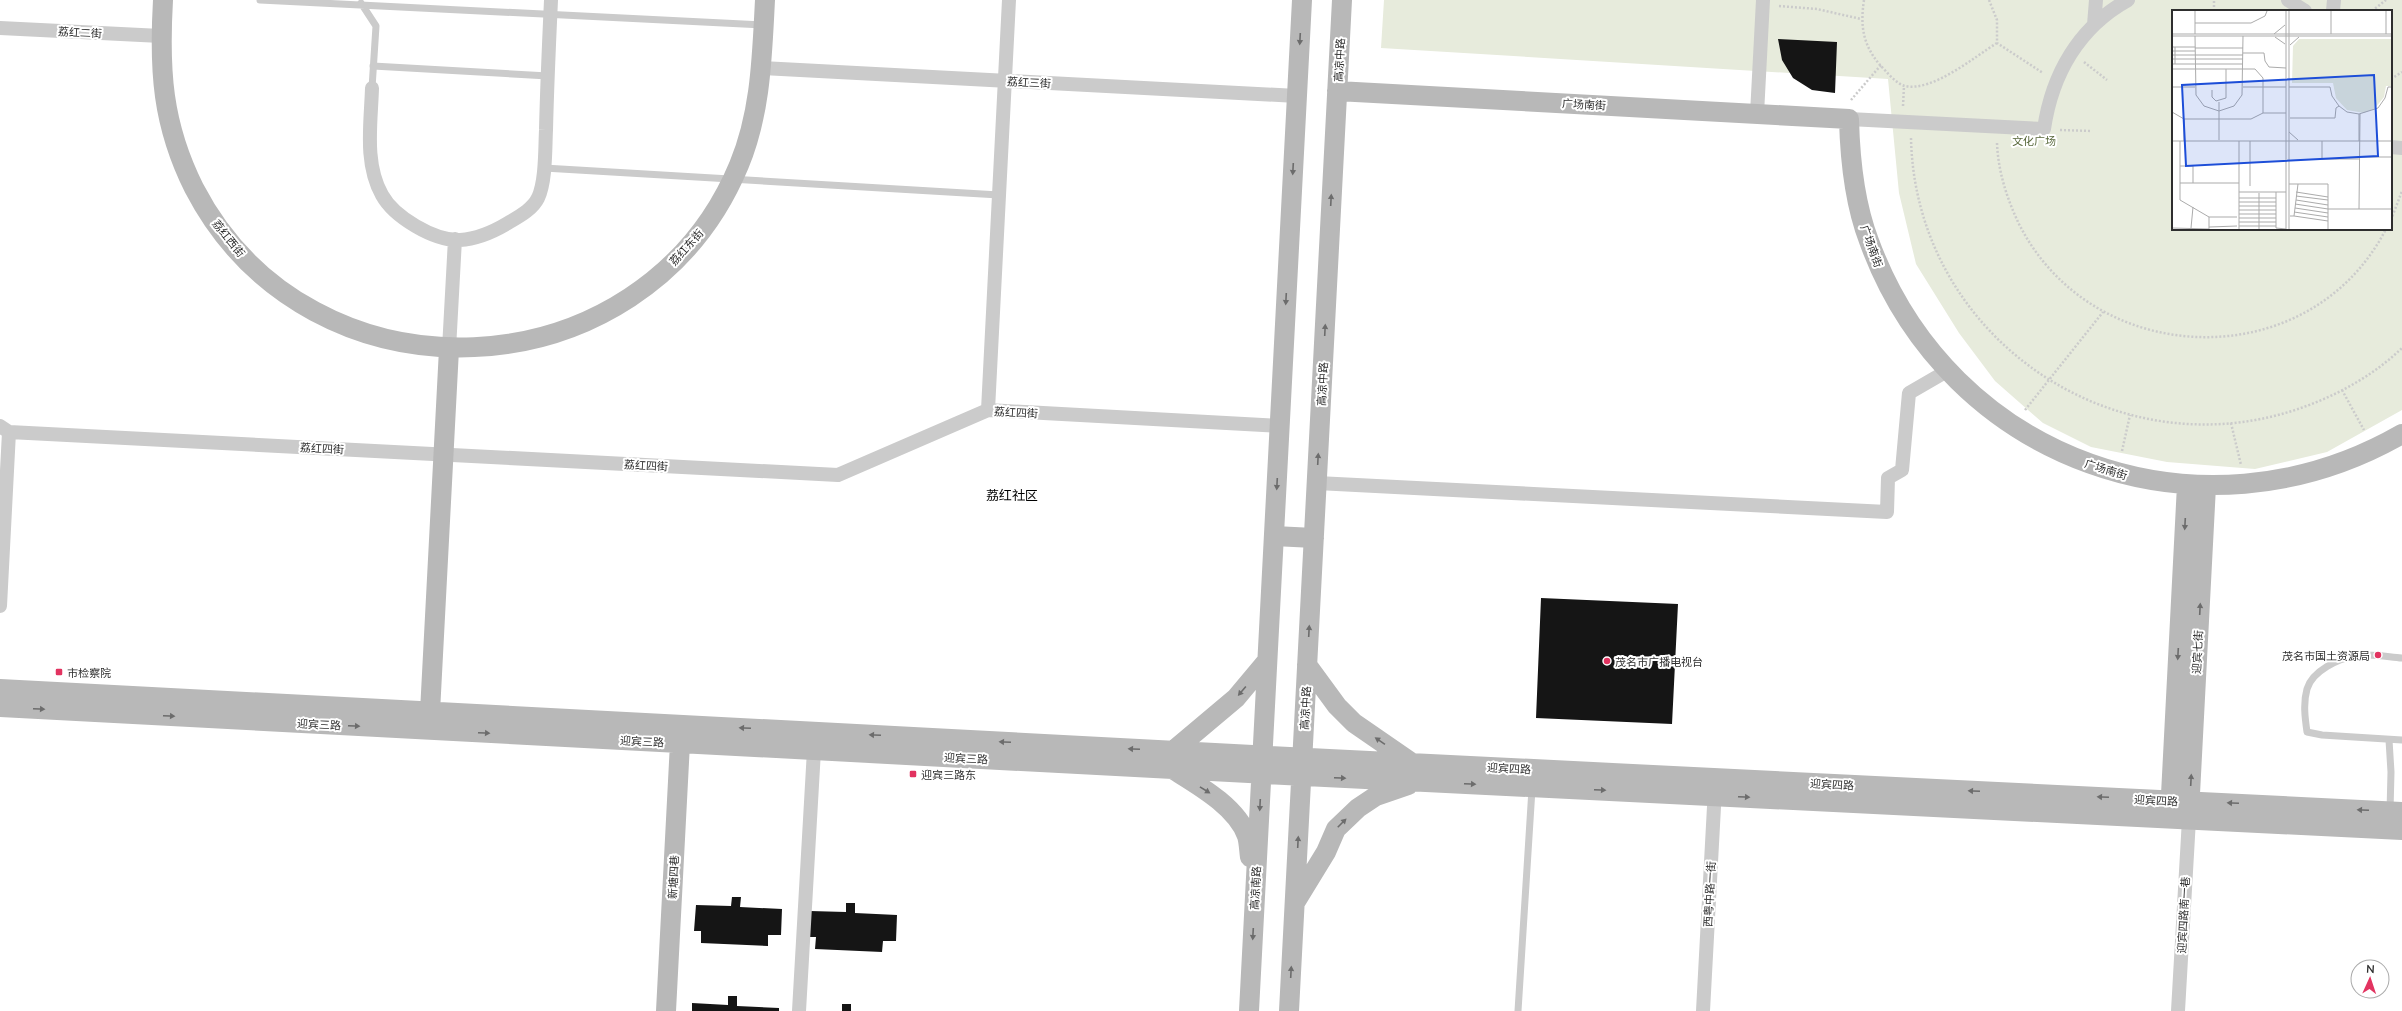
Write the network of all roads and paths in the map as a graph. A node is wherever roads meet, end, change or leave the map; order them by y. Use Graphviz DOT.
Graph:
graph roads {
  1 [pos="163,0"];
  2 [pos="260,0"];
  3 [pos="551,0"];
  4 [pos="765,0"];
  5 [pos="1009,0"];
  6 [pos="1302,0"];
  7 [pos="1342,0"];
  8 [pos="1864,0"];
  9 [pos="1989,0"];
  10 [pos="2096,0"];
  11 [pos="2288,0"];
  12 [pos="2334,0"];
  13 [pos="2386,0"];
  14 [pos="2125,1"];
  15 [pos="1763,2"];
  16 [pos="361,3"];
  17 [pos="2304,7"];
  18 [pos="2333,10"];
  19 [pos="2373,10"];
  20 [pos="550,15"];
  21 [pos="1861,19"];
  22 [pos="2094,25"];
  23 [pos="763,26"];
  24 [pos="0,28"];
  25 [pos="161,36"];
  26 [pos="1997,43"];
  27 [pos="2071,51"];
  28 [pos="1881,65"];
  29 [pos="373,66"];
  30 [pos="761,68"];
  31 [pos="2402,72"];
  32 [pos="548,76"];
  33 [pos="2392,78"];
  34 [pos="1005,80"];
  35 [pos="2056,80"];
  36 [pos="2107,80"];
  37 [pos="372,88"];
  38 [pos="1337,91"];
  39 [pos="1297,96"];
  40 [pos="1757,114"];
  41 [pos="1849,119"];
  42 [pos="1910,122"];
  43 [pos="1997,126"];
  44 [pos="2044,129"];
  45 [pos="2092,131"];
  46 [pos="2392,147"];
  47 [pos="2402,148"];
  48 [pos="544,168"];
  49 [pos="733,179"];
  50 [pos="2402,191"];
  51 [pos="999,195"];
  52 [pos="2392,217"];
  53 [pos="2385,230"];
  54 [pos="455,239"];
  55 [pos="2104,312"];
  56 [pos="2402,348"];
  57 [pos="449,349"];
  58 [pos="1947,371"];
  59 [pos="2049,380"];
  60 [pos="2342,390"];
  61 [pos="988,410"];
  62 [pos="2130,415"];
  63 [pos="2231,423"];
  64 [pos="2012,425"];
  65 [pos="1280,426"];
  66 [pos="5,429"];
  67 [pos="2402,434"];
  68 [pos="2374,449"];
  69 [pos="444,454"];
  70 [pos="2117,473"];
  71 [pos="1316,483"];
  72 [pos="2245,484"];
  73 [pos="2196,485"];
  74 [pos="1274,536"];
  75 [pos="1314,538"];
  76 [pos="0,606"];
  77 [pos="2402,658"];
  78 [pos="1267,661"];
  79 [pos="1307,665"];
  80 [pos="0,689"];
  81 [pos="0,707"];
  82 [pos="430,712"];
  83 [pos="2389,740"];
  84 [pos="2402,740"];
  85 [pos="680,743"];
  86 [pos="814,750"];
  87 [pos="1173,760"];
  88 [pos="1262,765"];
  89 [pos="1297,769"];
  90 [pos="1415,772"];
  91 [pos="1532,787"];
  92 [pos="1715,787"];
  93 [pos="2179,810"];
  94 [pos="2394,820"];
  95 [pos="1255,900"];
  96 [pos="1294,904"];
  97 [pos="666,1011"];
  98 [pos="799,1011"];
  99 [pos="1249,1011"];
  100 [pos="1289,1011"];
  101 [pos="1518,1011"];
  102 [pos="1703,1011"];
  103 [pos="2178,1011"];
  1 -- 25 [label="main road, 荔红西街"];
  2 -- 16 [label="lane"];
  3 -- 20 [label="street"];
  4 -- 23 [label="main road, 荔红东街"];
  5 -- 34 [label="street"];
  6 -- 39 [label="main road, one-way"];
  7 -- 38 [label="main road, 高凉中路"];
  8 -- 21 [label="path"];
  9 -- 26 [label="path"];
  10 -- 22 [label="street"];
  11 -- 17 [label="street"];
  12 -- 18 [label="street"];
  13 -- 19 [label="path"];
  14 -- 22 [label="street"];
  15 -- 21 [label="path"];
  15 -- 40 [label="street"];
  16 -- 20 [label="lane"];
  16 -- 29 [label="lane"];
  20 -- 23 [label="lane"];
  20 -- 32 [label="street"];
  21 -- 28 [label="path"];
  22 -- 27 [label="street"];
  23 -- 30 [label="main road, 荔红东街"];
  24 -- 25 [label="street, 荔红二街"];
  25 -- 57 [label="main road, 荔红西街"];
  26 -- 28 [label="path"];
  26 -- 35 [label="path"];
  27 -- 35 [label="street"];
  27 -- 36 [label="path"];
  28 -- 41 [label="path"];
  29 -- 32 [label="lane"];
  29 -- 37 [label="lane"];
  30 -- 34 [label="street, 荔红三街"];
  30 -- 49 [label="main road, 荔红东街"];
  31 -- 33 [label="path"];
  32 -- 48 [label="street"];
  34 -- 39 [label="street, 荔红三街"];
  34 -- 51 [label="street"];
  35 -- 44 [label="street"];
  37 -- 54 [label="street"];
  38 -- 40 [label="main road, 广场南街"];
  71 -- 38 [label="main road, 高凉中路, one-way"];
  39 -- 65 [label="main road, one-way"];
  40 -- 41 [label="main road, 广场南街"];
  41 -- 42 [label="street"];
  41 -- 58 [label="main road, 广场南街"];
  42 -- 43 [label="street"];
  42 -- 59 [label="path"];
  43 -- 44 [label="street"];
  43 -- 55 [label="path"];
  44 -- 45 [label="path"];
  46 -- 47 [label="street"];
  48 -- 49 [label="lane"];
  48 -- 54 [label="street"];
  49 -- 51 [label="lane"];
  49 -- 57 [label="main road, 荔红东街"];
  50 -- 52 [label="path"];
  51 -- 61 [label="street"];
  53 -- 55 [label="path"];
  54 -- 57 [label="street"];
  55 -- 59 [label="path"];
  56 -- 60 [label="path"];
  57 -- 69 [label="main road"];
  58 -- 64 [label="main road, 广场南街"];
  58 -- 71 [label="street"];
  59 -- 62 [label="path"];
  59 -- 64 [label="path"];
  60 -- 63 [label="path"];
  60 -- 68 [label="path"];
  61 -- 65 [label="street, 荔红四街"];
  61 -- 69 [label="street, 荔红四街"];
  62 -- 63 [label="path"];
  62 -- 70 [label="path"];
  63 -- 72 [label="path"];
  64 -- 70 [label="main road, 广场南街"];
  65 -- 74 [label="main road, one-way"];
  66 -- 69 [label="street, 荔红四街"];
  66 -- 76 [label="street"];
  67 -- 68 [label="main road, 广场南街"];
  68 -- 72 [label="main road, 广场南街"];
  69 -- 82 [label="main road"];
  70 -- 73 [label="main road, 广场南街"];
  71 -- 75 [label="main road, 高凉中路"];
  72 -- 73 [label="main road, 广场南街"];
  73 -- 93 [label="main road, 迎宾七街"];
  74 -- 75 [label="main road"];
  74 -- 78 [label="main road"];
  79 -- 75 [label="main road, 高凉中路, one-way"];
  77 -- 83 [label="lane"];
  78 -- 87 [label="main road, one-way"];
  78 -- 88 [label="main road"];
  79 -- 89 [label="main road, 高凉中路"];
  90 -- 79 [label="main road, one-way"];
  80 -- 82 [label="main road, 迎宾三路"];
  81 -- 85 [label="main road, 迎宾三路, one-way"];
  87 -- 82 [label="main road, 迎宾三路, one-way"];
  83 -- 84 [label="lane"];
  83 -- 94 [label="lane"];
  85 -- 86 [label="main road, 迎宾三路"];
  85 -- 97 [label="main road, 新塘四巷"];
  86 -- 87 [label="main road, 迎宾三路"];
  86 -- 98 [label="street"];
  87 -- 88 [label="main road, 迎宾三路"];
  87 -- 95 [label="main road, one-way"];
  88 -- 89 [label="main road, 迎宾三路"];
  88 -- 95 [label="main road, 高凉南路, one-way"];
  89 -- 90 [label="main road, 迎宾四路"];
  96 -- 89 [label="main road, one-way"];
  90 -- 91 [label="main road, 迎宾四路, one-way"];
  90 -- 92 [label="main road, 迎宾四路"];
  96 -- 90 [label="main road, one-way"];
  91 -- 92 [label="main road, 迎宾四路, one-way"];
  91 -- 101 [label="lane"];
  92 -- 93 [label="main road, 迎宾四路"];
  92 -- 102 [label="street, 西粤中路一街"];
  93 -- 94 [label="main road, 迎宾四路"];
  93 -- 103 [label="street, 迎宾四路南一巷"];
  95 -- 99 [label="main road, 高凉南路, one-way"];
  100 -- 96 [label="main road, one-way"];
}
